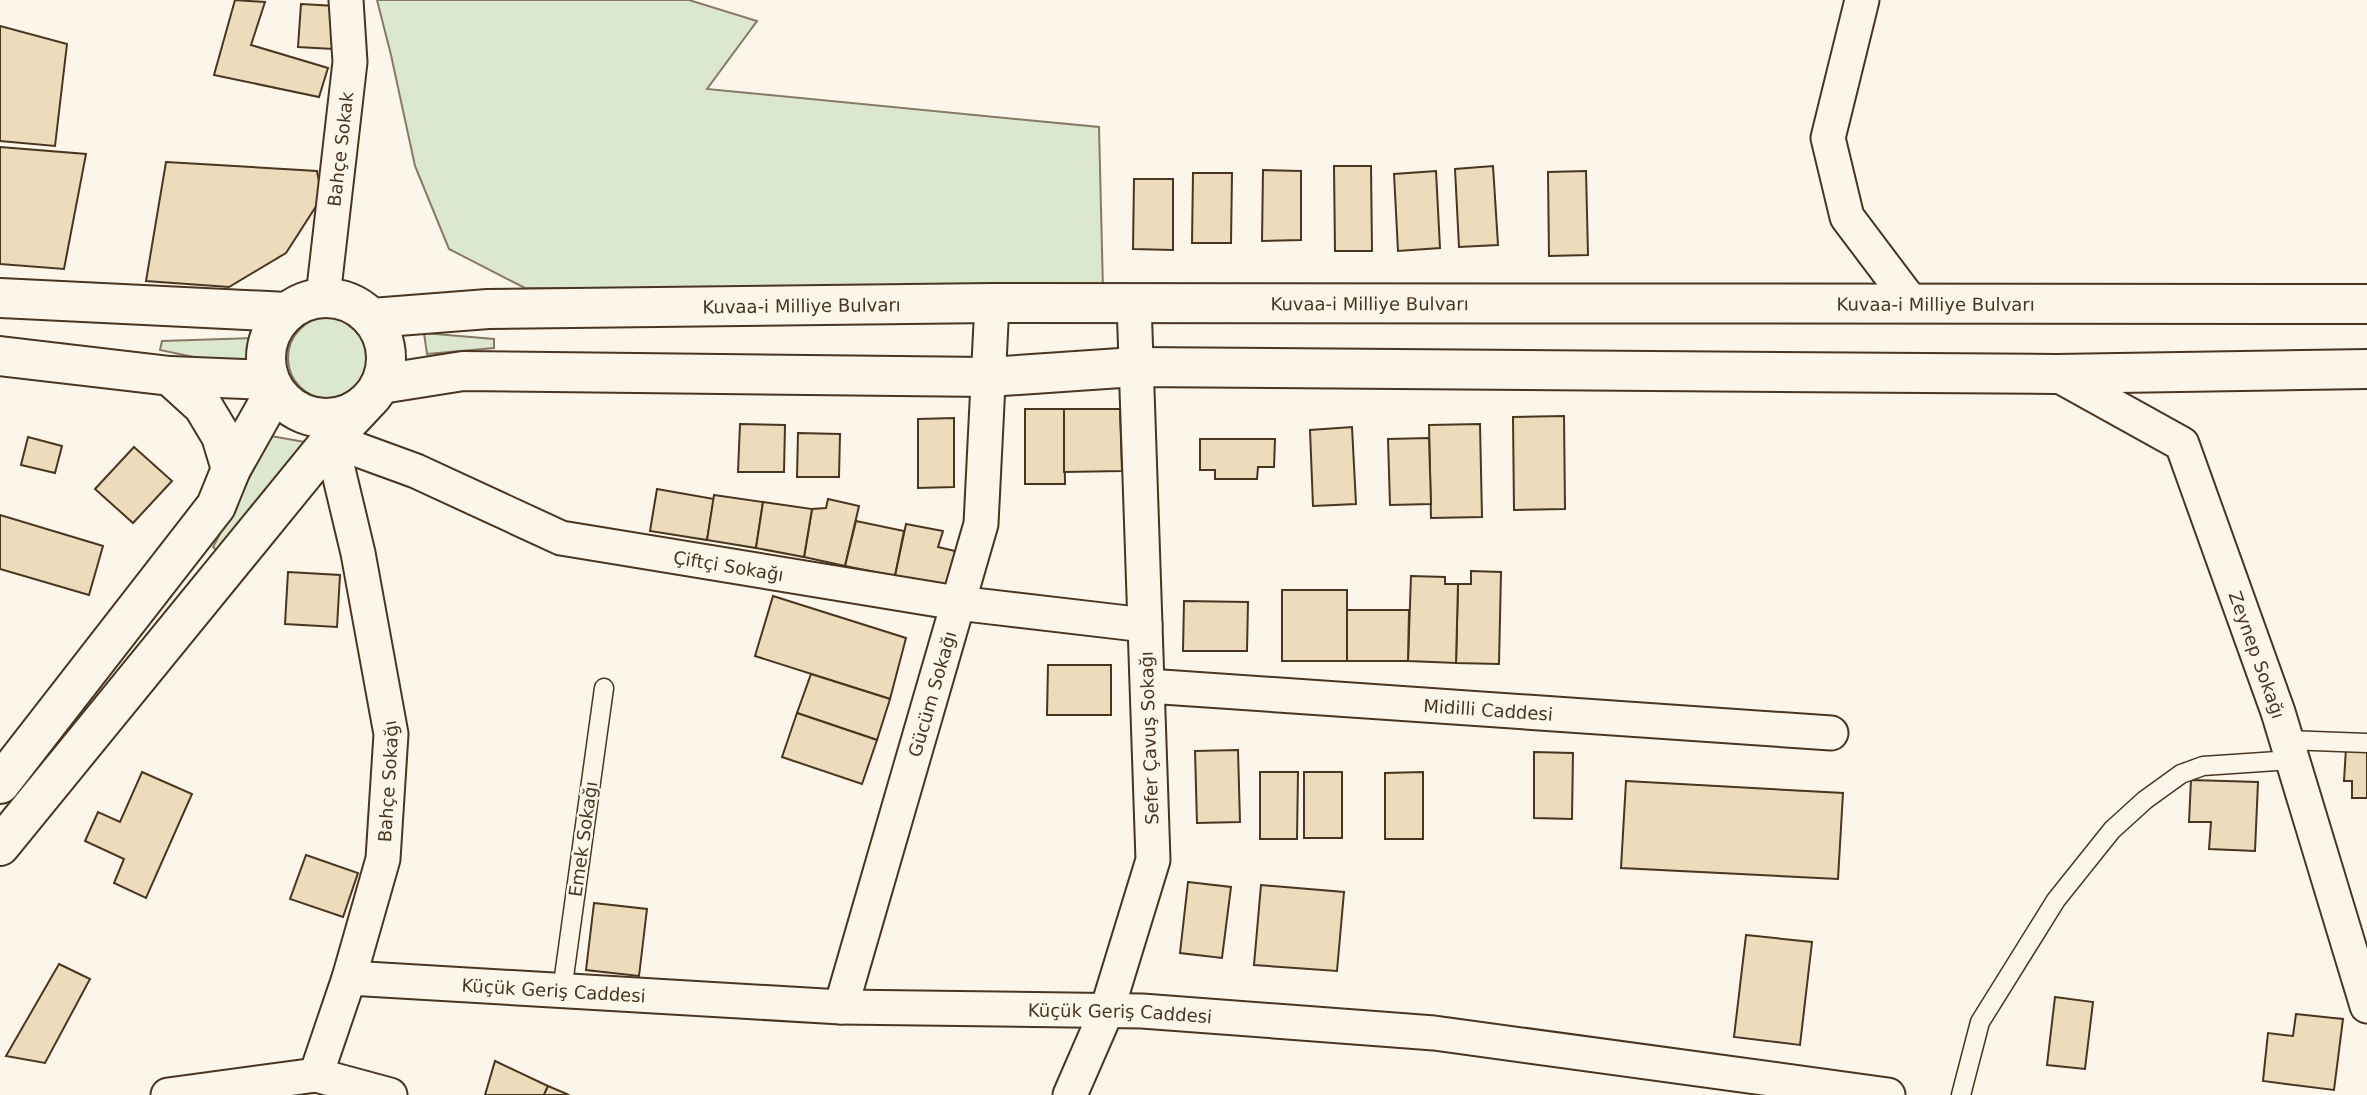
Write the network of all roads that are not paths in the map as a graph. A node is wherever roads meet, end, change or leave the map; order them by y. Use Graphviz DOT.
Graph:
graph roads {
  1 [pos="346,0"];
  2 [pos="1863,0"];
  3 [pos="0,298"];
  4 [pos="323,298"];
  5 [pos="1134,302"];
  6 [pos="1911,302"];
  7 [pos="992,303"];
  8 [pos="2367,304"];
  9 [pos="287,312"];
  10 [pos="372,318"];
  11 [pos="0,356"];
  12 [pos="1136,367"];
  13 [pos="2367,369"];
  14 [pos="2056,374"];
  15 [pos="170,376"];
  16 [pos="988,377"];
  17 [pos="272,386"];
  18 [pos="373,395"];
  19 [pos="331,440"];
  20 [pos="231,469"];
  21 [pos="957,603"];
  22 [pos="1145,625"];
  23 [pos="1148,686"];
  24 [pos="604,688"];
  25 [pos="1830,733"];
  26 [pos="2367,743"];
  27 [pos="2290,750"];
  28 [pos="0,784"];
  29 [pos="0,846"];
  30 [pos="349,978"];
  31 [pos="562,991"];
  32 [pos="2367,1006"];
  33 [pos="841,1007"];
  34 [pos="1107,1010"];
  35 [pos="316,1075"];
  36 [pos="168,1095"];
  37 [pos="390,1095"];
  38 [pos="1070,1095"];
  39 [pos="1888,1095"];
  40 [pos="1961,1095"];
  1 -- 4 [label="street, Bahçe Sokak"];
  2 -- 6 [label="street"];
  3 -- 9 [label="main road"];
  4 -- 9 [label="main road"];
  4 -- 10 [label="main road"];
  5 -- 6 [label="main road, Kuvaa-i Milliye Bulvarı"];
  5 -- 7 [label="main road, Kuvaa-i Milliye Bulvarı"];
  5 -- 12 [label="street, Sefer Çavuş Sokağı"];
  6 -- 8 [label="main road, Kuvaa-i Milliye Bulvarı"];
  7 -- 10 [label="main road, Kuvaa-i Milliye Bulvarı"];
  7 -- 16 [label="street, Gücüm Sokağı"];
  9 -- 17 [label="main road"];
  10 -- 18 [label="main road"];
  11 -- 15 [label="main road"];
  12 -- 14 [label="main road"];
  12 -- 16 [label="main road"];
  12 -- 22 [label="street, Sefer Çavuş Sokağı"];
  13 -- 14 [label="main road"];
  14 -- 27 [label="street, Zeynep Sokağı"];
  15 -- 17 [label="main road"];
  15 -- 20 [label="main road"];
  16 -- 18 [label="main road"];
  16 -- 21 [label="street, Gücüm Sokağı"];
  17 -- 18 [label="main road"];
  17 -- 20 [label="main road"];
  18 -- 19 [label="main road"];
  19 -- 21 [label="street, Çiftçi Sokağı"];
  19 -- 29 [label="main road"];
  19 -- 30 [label="street, Bahçe Sokağı"];
  20 -- 28 [label="main road"];
  21 -- 22 [label="street, Çiftçi Sokağı"];
  21 -- 33 [label="street, Gücüm Sokağı"];
  22 -- 23 [label="street, Sefer Çavuş Sokağı"];
  23 -- 25 [label="street, Midilli Caddesi"];
  23 -- 34 [label="street, Sefer Çavuş Sokağı"];
  24 -- 31 [label="lane, Emek Sokağı"];
  26 -- 27 [label="lane"];
  27 -- 32 [label="street, Zeynep Sokağı"];
  27 -- 40 [label="lane"];
  30 -- 31 [label="street, Küçük Geriş Caddesi"];
  30 -- 35 [label="street, Bahçe Sokağı"];
  31 -- 33 [label="street, Küçük Geriş Caddesi"];
  33 -- 34 [label="street, Küçük Geriş Caddesi"];
  34 -- 38 [label="street, Sefer Çavuş Sokağı"];
  34 -- 39 [label="street, Küçük Geriş Caddesi"];
  35 -- 36 [label="street"];
  35 -- 37 [label="street"];
}
